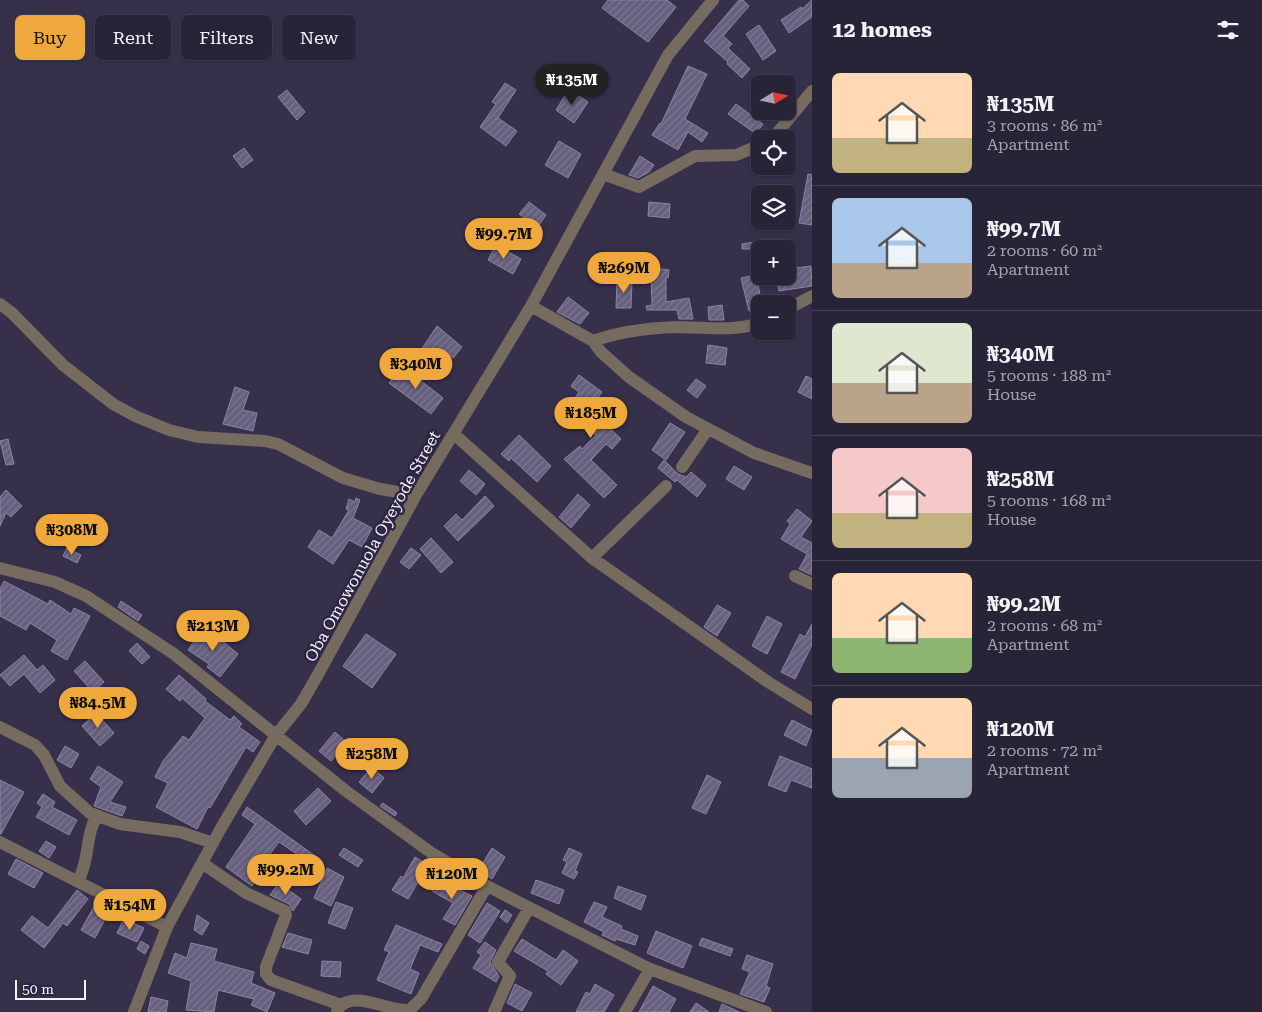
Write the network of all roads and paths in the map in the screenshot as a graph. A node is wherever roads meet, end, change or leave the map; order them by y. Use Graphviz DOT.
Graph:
graph roads {
  1 [pos="713,0"];
  2 [pos="812,91"];
  3 [pos="781,130"];
  4 [pos="751,149"];
  5 [pos="604,174"];
  6 [pos="812,296"];
  7 [pos="0,304"];
  8 [pos="796,305"];
  9 [pos="531,306"];
  10 [pos="751,325"];
  11 [pos="594,341"];
  12 [pos="708,429"];
  13 [pos="454,434"];
  14 [pos="682,467"];
  15 [pos="812,473"];
  16 [pos="666,486"];
  17 [pos="416,495"];
  18 [pos="592,558"];
  19 [pos="0,568"];
  20 [pos="795,576"];
  21 [pos="812,584"];
  22 [pos="812,709"];
  23 [pos="0,727"];
  24 [pos="276,735"];
  25 [pos="97,816"];
  26 [pos="0,842"];
  27 [pos="213,843"];
  28 [pos="202,863"];
  29 [pos="78,881"];
  30 [pos="487,886"];
  31 [pos="529,908"];
  32 [pos="167,928"];
  33 [pos="650,969"];
  34 [pos="339,1008"];
  35 [pos="134,1012"];
  36 [pos="494,1012"];
  37 [pos="625,1012"];
  38 [pos="766,1012"];
  1 -- 5 [label="street, Oba Omowonuola Oyeyode Street"];
  2 -- 3 [label="street"];
  4 -- 5 [label="street"];
  5 -- 9 [label="street, Oba Omowonuola Oyeyode Street"];
  6 -- 8 [label="street"];
  7 -- 17 [label="street"];
  9 -- 11 [label="street"];
  9 -- 13 [label="street, Oba Omowonuola Oyeyode Street"];
  10 -- 11 [label="street"];
  11 -- 12 [label="street"];
  12 -- 14 [label="street"];
  12 -- 15 [label="street"];
  13 -- 17 [label="street, Oba Omowonuola Oyeyode Street"];
  13 -- 18 [label="street"];
  16 -- 18 [label="street"];
  17 -- 24 [label="street, Oba Omowonuola Oyeyode Street"];
  18 -- 22 [label="street"];
  19 -- 24 [label="street"];
  20 -- 21 [label="street"];
  23 -- 25 [label="street"];
  24 -- 27 [label="street, Oba Omowonuola Oyeyode Street"];
  24 -- 30 [label="street"];
  25 -- 27 [label="street"];
  25 -- 29 [label="street"];
  26 -- 29 [label="street"];
  27 -- 28 [label="street, Oba Omowonuola Oyeyode Street"];
  28 -- 32 [label="street, Oba Omowonuola Oyeyode Street"];
  28 -- 34 [label="street"];
  29 -- 32 [label="street"];
  30 -- 31 [label="street"];
  30 -- 34 [label="street"];
  31 -- 33 [label="street"];
  31 -- 36 [label="street"];
  32 -- 35 [label="street, Oba Omowonuola Oyeyode Street"];
  33 -- 37 [label="street"];
  33 -- 38 [label="street"];
}
